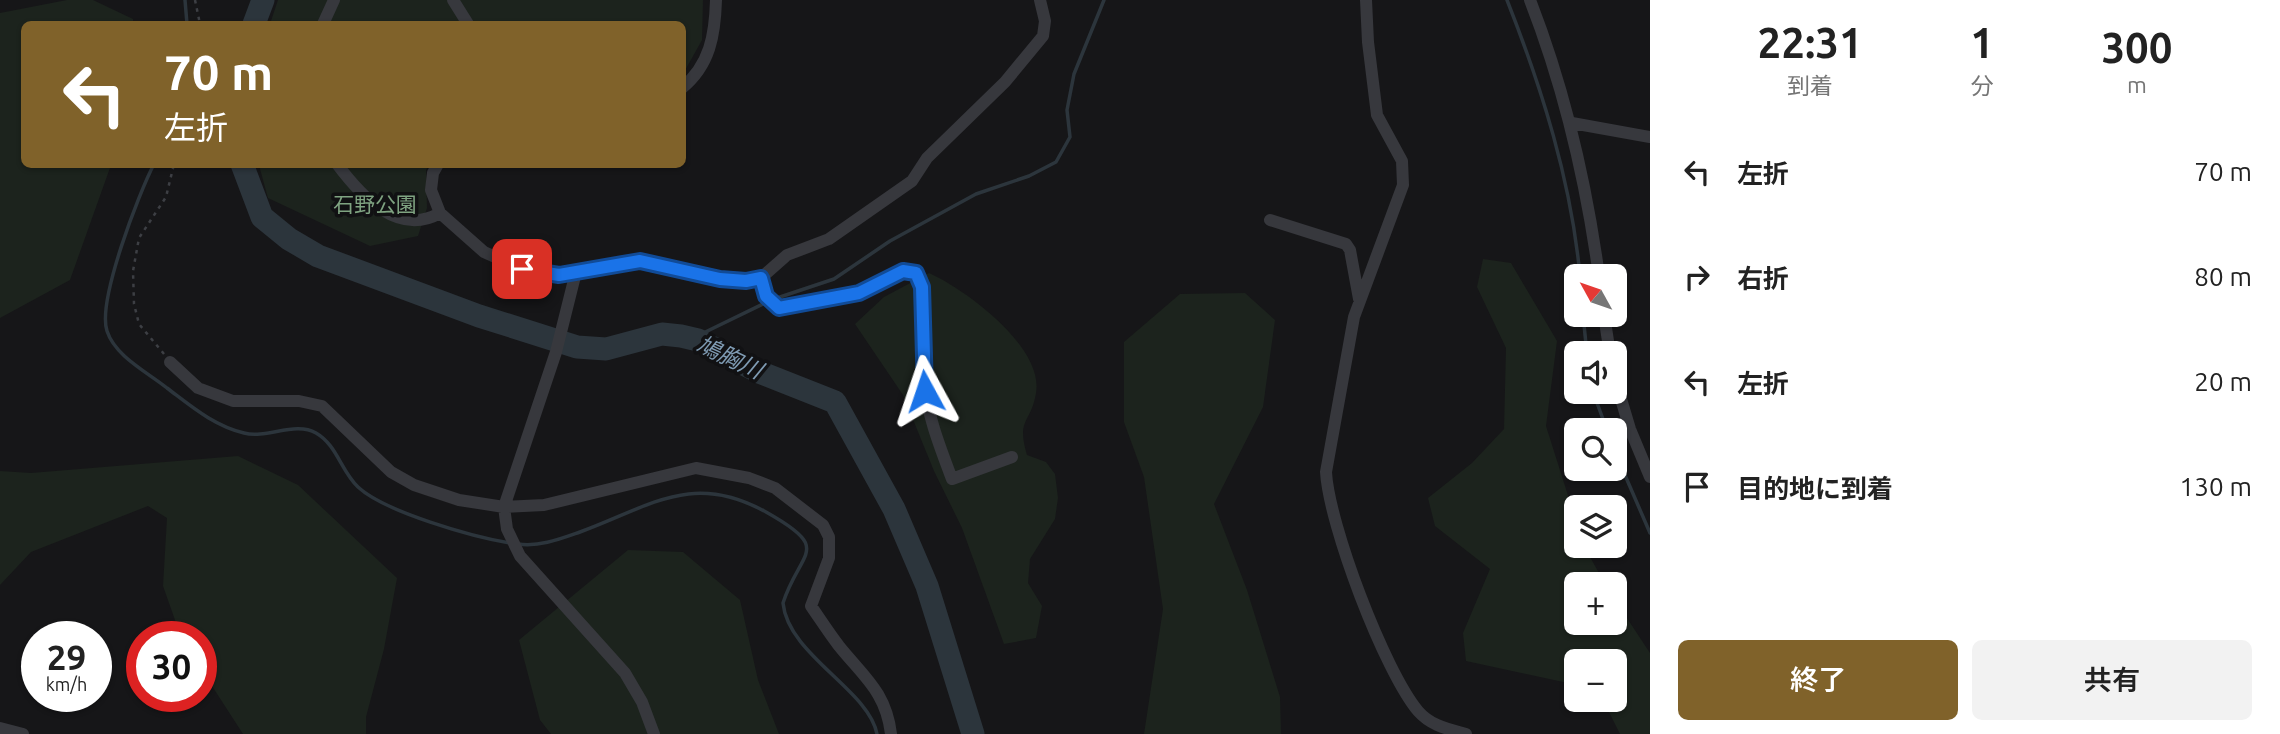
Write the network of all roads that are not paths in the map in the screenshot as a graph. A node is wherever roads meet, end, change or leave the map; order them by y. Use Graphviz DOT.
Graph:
graph roads {
  1 [pos="334,0"];
  2 [pos="453,0"];
  3 [pos="716,0"];
  4 [pos="1040,0"];
  5 [pos="1366,0"];
  6 [pos="1530,0"];
  7 [pos="324,21"];
  8 [pos="466,21"];
  9 [pos="686,85"];
  10 [pos="1572,123"];
  11 [pos="1650,137"];
  12 [pos="340,168"];
  13 [pos="436,168"];
  14 [pos="440,213"];
  15 [pos="1270,220"];
  16 [pos="1597,264"];
  17 [pos="576,272"];
  18 [pos="761,278"];
  19 [pos="1360,303"];
  20 [pos="170,362"];
  21 [pos="1622,404"];
  22 [pos="1012,457"];
  23 [pos="1650,477"];
  24 [pos="504,507"];
  25 [pos="0,728"];
  26 [pos="23,734"];
  27 [pos="654,734"];
  28 [pos="891,734"];
  29 [pos="1466,734"];
  1 -- 7 [label="street"];
  2 -- 8 [label="street"];
  3 -- 9 [label="street"];
  4 -- 18 [label="street"];
  5 -- 19 [label="street"];
  6 -- 10 [label="street"];
  10 -- 11 [label="street"];
  10 -- 16 [label="street"];
  12 -- 14 [label="street"];
  13 -- 14 [label="street"];
  14 -- 17 [label="street"];
  15 -- 19 [label="street"];
  17 -- 18 [label="street"];
  17 -- 24 [label="street"];
  18 -- 22 [label="street"];
  19 -- 29 [label="street"];
  20 -- 24 [label="street"];
  21 -- 23 [label="street"];
  24 -- 27 [label="street"];
  24 -- 28 [label="street"];
  25 -- 26 [label="street"];
}
